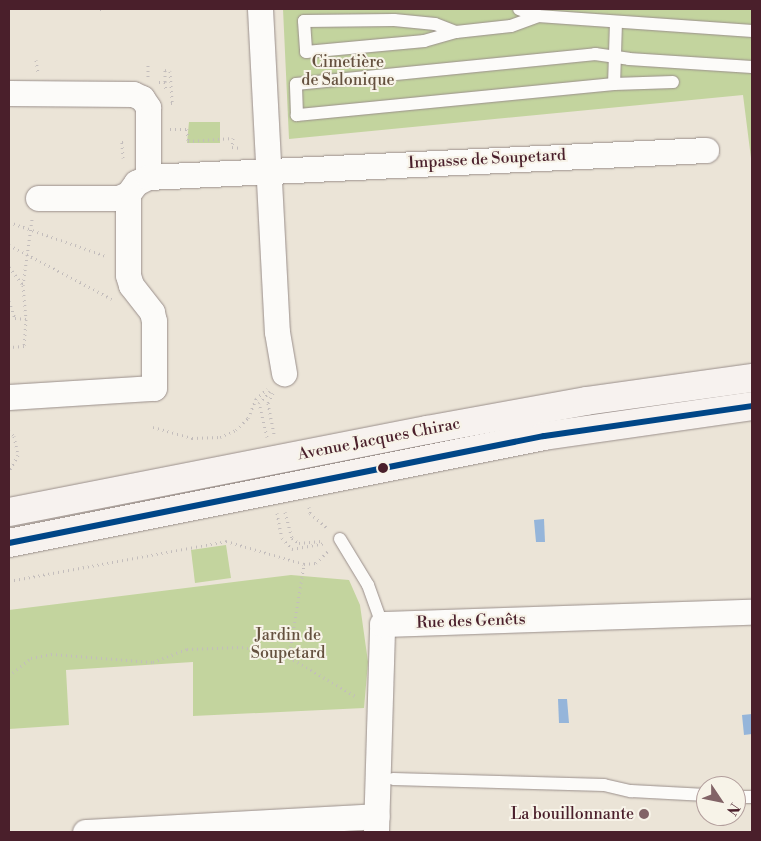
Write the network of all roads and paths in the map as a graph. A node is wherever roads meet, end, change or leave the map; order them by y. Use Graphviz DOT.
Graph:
graph roads {
  1 [pos="260,9"];
  2 [pos="519,9"];
  3 [pos="538,16"];
  4 [pos="616,22"];
  5 [pos="752,30"];
  6 [pos="456,32"];
  7 [pos="614,57"];
  8 [pos="148,62"];
  9 [pos="752,67"];
  10 [pos="148,82"];
  11 [pos="157,82"];
  12 [pos="165,82"];
  13 [pos="674,82"];
  14 [pos="614,84"];
  15 [pos="9,93"];
  16 [pos="188,141"];
  17 [pos="706,150"];
  18 [pos="268,161"];
  19 [pos="148,177"];
  20 [pos="128,194"];
  21 [pos="38,198"];
  22 [pos="9,222"];
  23 [pos="31,230"];
  24 [pos="9,245"];
  25 [pos="27,254"];
  26 [pos="128,260"];
  27 [pos="9,267"];
  28 [pos="23,285"];
  29 [pos="9,301"];
  30 [pos="120,303"];
  31 [pos="26,319"];
  32 [pos="10,347"];
  33 [pos="284,373"];
  34 [pos="752,378"];
  35 [pos="9,397"];
  36 [pos="259,403"];
  37 [pos="752,406"];
  38 [pos="153,427"];
  39 [pos="9,431"];
  40 [pos="282,432"];
  41 [pos="267,439"];
  42 [pos="9,471"];
  43 [pos="276,504"];
  44 [pos="284,510"];
  45 [pos="9,512"];
  46 [pos="310,513"];
  47 [pos="340,540"];
  48 [pos="9,543"];
  49 [pos="304,564"];
  50 [pos="9,582"];
  51 [pos="752,612"];
  52 [pos="382,624"];
  53 [pos="289,657"];
  54 [pos="9,676"];
  55 [pos="380,701"];
  56 [pos="393,780"];
  57 [pos="696,794"];
  58 [pos="376,824"];
  59 [pos="85,832"];
  1 -- 18 [label="street"];
  2 -- 3 [label="lane"];
  3 -- 4 [label="lane"];
  3 -- 6 [label="lane"];
  4 -- 5 [label="lane"];
  4 -- 7 [label="lane"];
  6 -- 6 [label="lane"];
  7 -- 9 [label="lane"];
  7 -- 14 [label="lane"];
  7 -- 14 [label="lane"];
  8 -- 10 [label="path"];
  11 -- 12 [label="path"];
  12 -- 12 [label="path"];
  13 -- 14 [label="lane"];
  15 -- 19 [label="street"];
  16 -- 18 [label="path"];
  17 -- 18 [label="street, Impasse de Soupetard"];
  18 -- 19 [label="street, Impasse de Soupetard"];
  18 -- 33 [label="street"];
  19 -- 20 [label="street"];
  20 -- 21 [label="street"];
  20 -- 26 [label="street"];
  21 -- 23 [label="path"];
  22 -- 23 [label="path"];
  23 -- 25 [label="path"];
  23 -- 26 [label="path"];
  24 -- 25 [label="path"];
  25 -- 28 [label="path"];
  25 -- 30 [label="path"];
  26 -- 35 [label="street"];
  27 -- 28 [label="path"];
  28 -- 31 [label="path"];
  29 -- 31 [label="path"];
  31 -- 32 [label="path"];
  33 -- 38 [label="path"];
  33 -- 40 [label="path"];
  34 -- 45 [label="main road, Avenue Jacques Chirac"];
  36 -- 41 [label="path"];
  37 -- 48 [label="main road, Avenue Jacques Chirac"];
  39 -- 42 [label="path"];
  43 -- 47 [label="path"];
  44 -- 47 [label="path"];
  46 -- 47 [label="path"];
  47 -- 49 [label="path"];
  47 -- 52 [label="lane"];
  49 -- 50 [label="path"];
  49 -- 53 [label="path"];
  51 -- 52 [label="street, Rue des Genêts"];
  52 -- 55 [label="street"];
  53 -- 54 [label="path"];
  53 -- 55 [label="path"];
  55 -- 58 [label="street"];
  56 -- 57 [label="lane"];
  58 -- 59 [label="street"];
}
